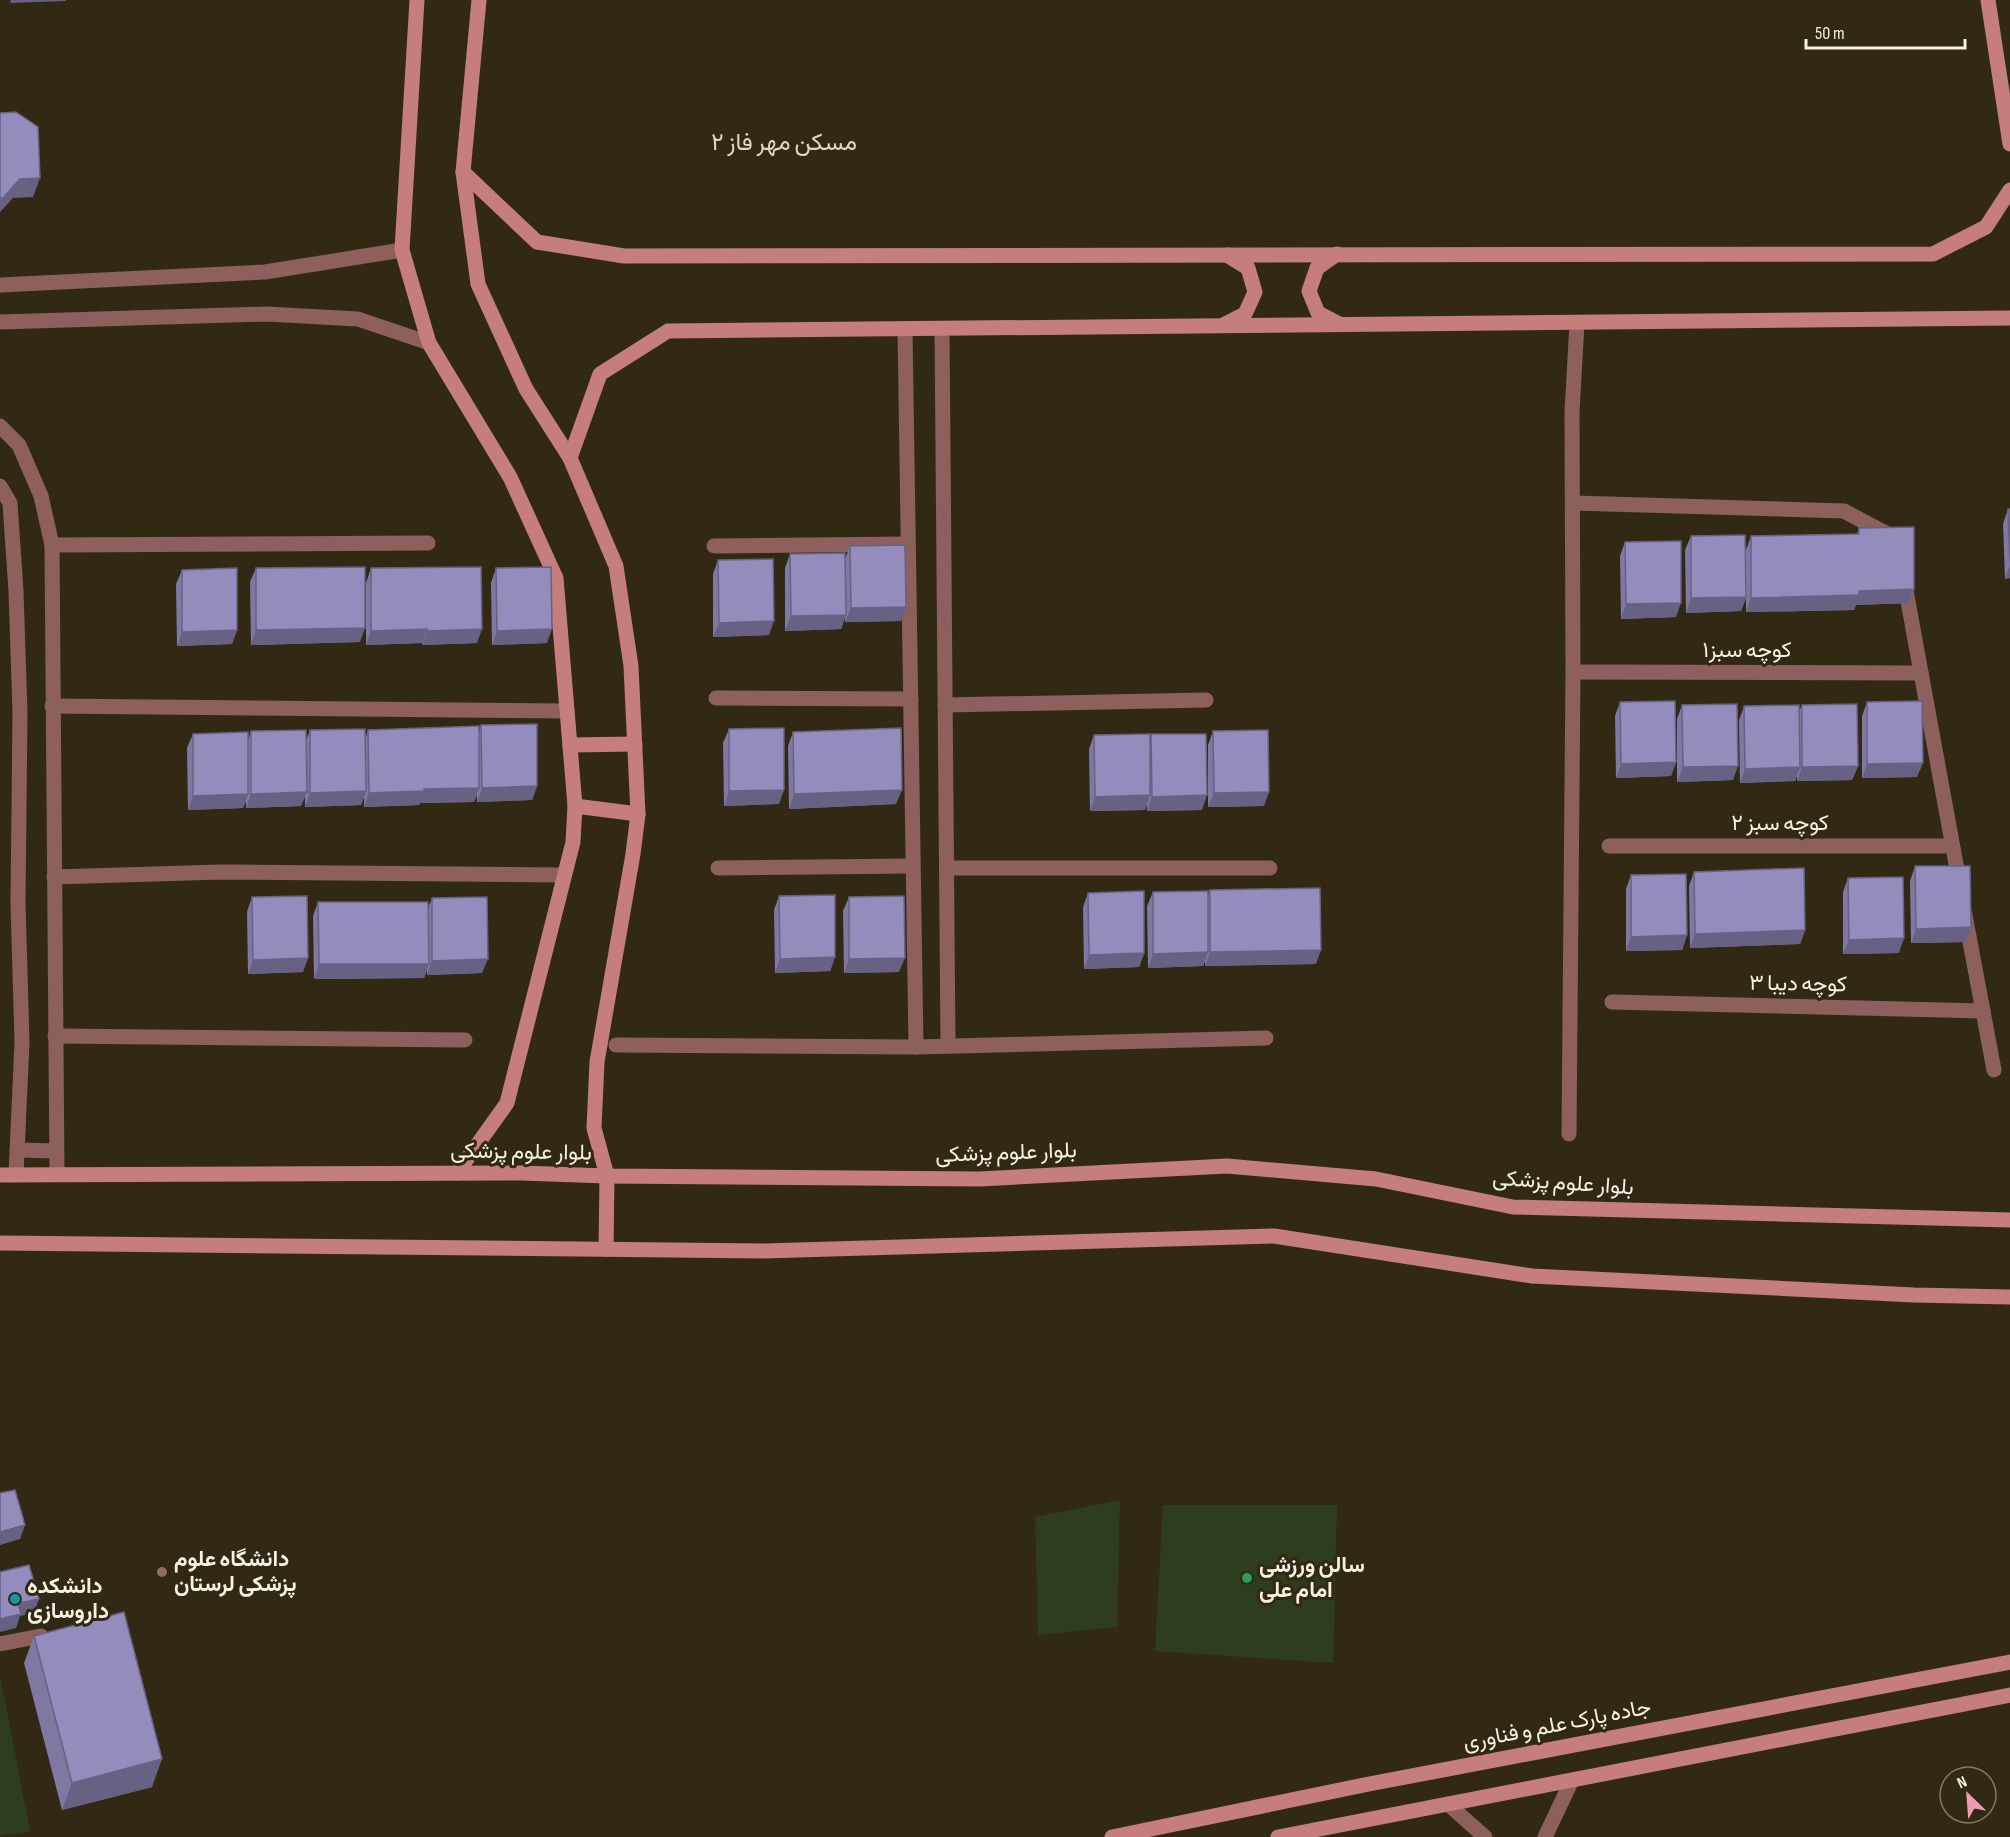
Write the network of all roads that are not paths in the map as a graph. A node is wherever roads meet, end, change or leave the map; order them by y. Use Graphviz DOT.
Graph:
graph roads {
  1 [pos="417,0"];
  2 [pos="479,0"];
  3 [pos="1988,0"];
  4 [pos="2010,144"];
  5 [pos="463,172"];
  6 [pos="2010,190"];
  7 [pos="402,250"];
  8 [pos="1337,254"];
  9 [pos="1227,255"];
  10 [pos="0,285"];
  11 [pos="2010,318"];
  12 [pos="0,322"];
  13 [pos="1577,323"];
  14 [pos="1339,324"];
  15 [pos="1223,326"];
  16 [pos="942,328"];
  17 [pos="905,329"];
  18 [pos="429,343"];
  19 [pos="0,426"];
  20 [pos="570,458"];
  21 [pos="0,486"];
  22 [pos="1573,503"];
  23 [pos="428,543"];
  24 [pos="908,544"];
  25 [pos="52,545"];
  26 [pos="714,546"];
  27 [pos="1899,550"];
  28 [pos="1903,572"];
  29 [pos="1573,672"];
  30 [pos="1921,673"];
  31 [pos="716,698"];
  32 [pos="911,699"];
  33 [pos="1206,700"];
  34 [pos="945,705"];
  35 [pos="52,706"];
  36 [pos="567,711"];
  37 [pos="635,744"];
  38 [pos="570,745"];
  39 [pos="575,806"];
  40 [pos="638,813"];
  41 [pos="1609,846"];
  42 [pos="1952,846"];
  43 [pos="913,866"];
  44 [pos="718,868"];
  45 [pos="947,868"];
  46 [pos="1270,868"];
  47 [pos="564,875"];
  48 [pos="54,877"];
  49 [pos="1612,1002"];
  50 [pos="1983,1011"];
  51 [pos="55,1036"];
  52 [pos="1266,1038"];
  53 [pos="465,1040"];
  54 [pos="616,1044"];
  55 [pos="948,1046"];
  56 [pos="916,1047"];
  57 [pos="1994,1070"];
  58 [pos="1569,1134"];
  59 [pos="17,1150"];
  60 [pos="56,1150"];
  61 [pos="457,1173"];
  62 [pos="57,1174"];
  63 [pos="0,1175"];
  64 [pos="16,1175"];
  65 [pos="607,1176"];
  66 [pos="2010,1220"];
  67 [pos="0,1243"];
  68 [pos="606,1249"];
  69 [pos="2010,1297"];
  70 [pos="41,1636"];
  71 [pos="0,1644"];
  72 [pos="2010,1662"];
  73 [pos="2010,1695"];
  74 [pos="1572,1780"];
  75 [pos="1448,1804"];
  76 [pos="1112,1837"];
  77 [pos="1278,1837"];
  78 [pos="1485,1837"];
  79 [pos="1545,1837"];
  1 -- 7 [label="street"];
  2 -- 5 [label="street"];
  3 -- 4 [label="street"];
  5 -- 9 [label="street"];
  5 -- 20 [label="street"];
  6 -- 8 [label="street"];
  7 -- 10 [label="street"];
  7 -- 18 [label="street"];
  8 -- 9 [label="street"];
  8 -- 14 [label="street"];
  9 -- 15 [label="street"];
  11 -- 13 [label="street"];
  12 -- 18 [label="street"];
  13 -- 14 [label="street"];
  13 -- 22 [label="street"];
  14 -- 15 [label="street"];
  15 -- 16 [label="street"];
  16 -- 17 [label="street"];
  16 -- 34 [label="street"];
  17 -- 20 [label="street"];
  17 -- 24 [label="street"];
  18 -- 36 [label="street"];
  19 -- 25 [label="street"];
  20 -- 37 [label="street"];
  21 -- 59 [label="street"];
  22 -- 27 [label="street"];
  22 -- 29 [label="street"];
  23 -- 25 [label="street"];
  24 -- 26 [label="street"];
  24 -- 32 [label="street"];
  25 -- 35 [label="street"];
  28 -- 30 [label="street"];
  29 -- 30 [label="street, کوچه سبز۱"];
  29 -- 58 [label="street"];
  30 -- 42 [label="street"];
  31 -- 32 [label="street"];
  32 -- 43 [label="street"];
  33 -- 34 [label="street"];
  34 -- 45 [label="street"];
  35 -- 36 [label="street"];
  35 -- 48 [label="street"];
  36 -- 38 [label="street"];
  37 -- 38 [label="street"];
  37 -- 40 [label="street"];
  38 -- 39 [label="street"];
  39 -- 40 [label="street"];
  39 -- 47 [label="street"];
  40 -- 65 [label="street"];
  41 -- 42 [label="street, کوچه سبز ۲"];
  42 -- 50 [label="street"];
  43 -- 44 [label="street"];
  43 -- 56 [label="street"];
  45 -- 46 [label="street"];
  45 -- 55 [label="street"];
  47 -- 48 [label="street"];
  47 -- 61 [label="street"];
  48 -- 51 [label="street"];
  49 -- 50 [label="street, کوچه دیبا ۳"];
  50 -- 57 [label="street"];
  51 -- 53 [label="street"];
  51 -- 60 [label="street"];
  52 -- 55 [label="street"];
  54 -- 56 [label="street"];
  55 -- 56 [label="street"];
  59 -- 60 [label="street"];
  59 -- 64 [label="street"];
  60 -- 62 [label="street"];
  61 -- 62 [label="street, بلوار علوم پزشکی"];
  61 -- 65 [label="street, بلوار علوم پزشکی"];
  62 -- 64 [label="street, بلوار علوم پزشکی"];
  63 -- 64 [label="street, بلوار علوم پزشکی"];
  65 -- 66 [label="street, بلوار علوم پزشکی"];
  65 -- 68 [label="street"];
  67 -- 68 [label="street"];
  68 -- 69 [label="street"];
  70 -- 71 [label="street"];
  72 -- 76 [label="street, جاده پارک علم و فناوری"];
  73 -- 74 [label="street"];
  74 -- 75 [label="street"];
  74 -- 79 [label="street"];
  75 -- 77 [label="street"];
  75 -- 78 [label="street"];
}
